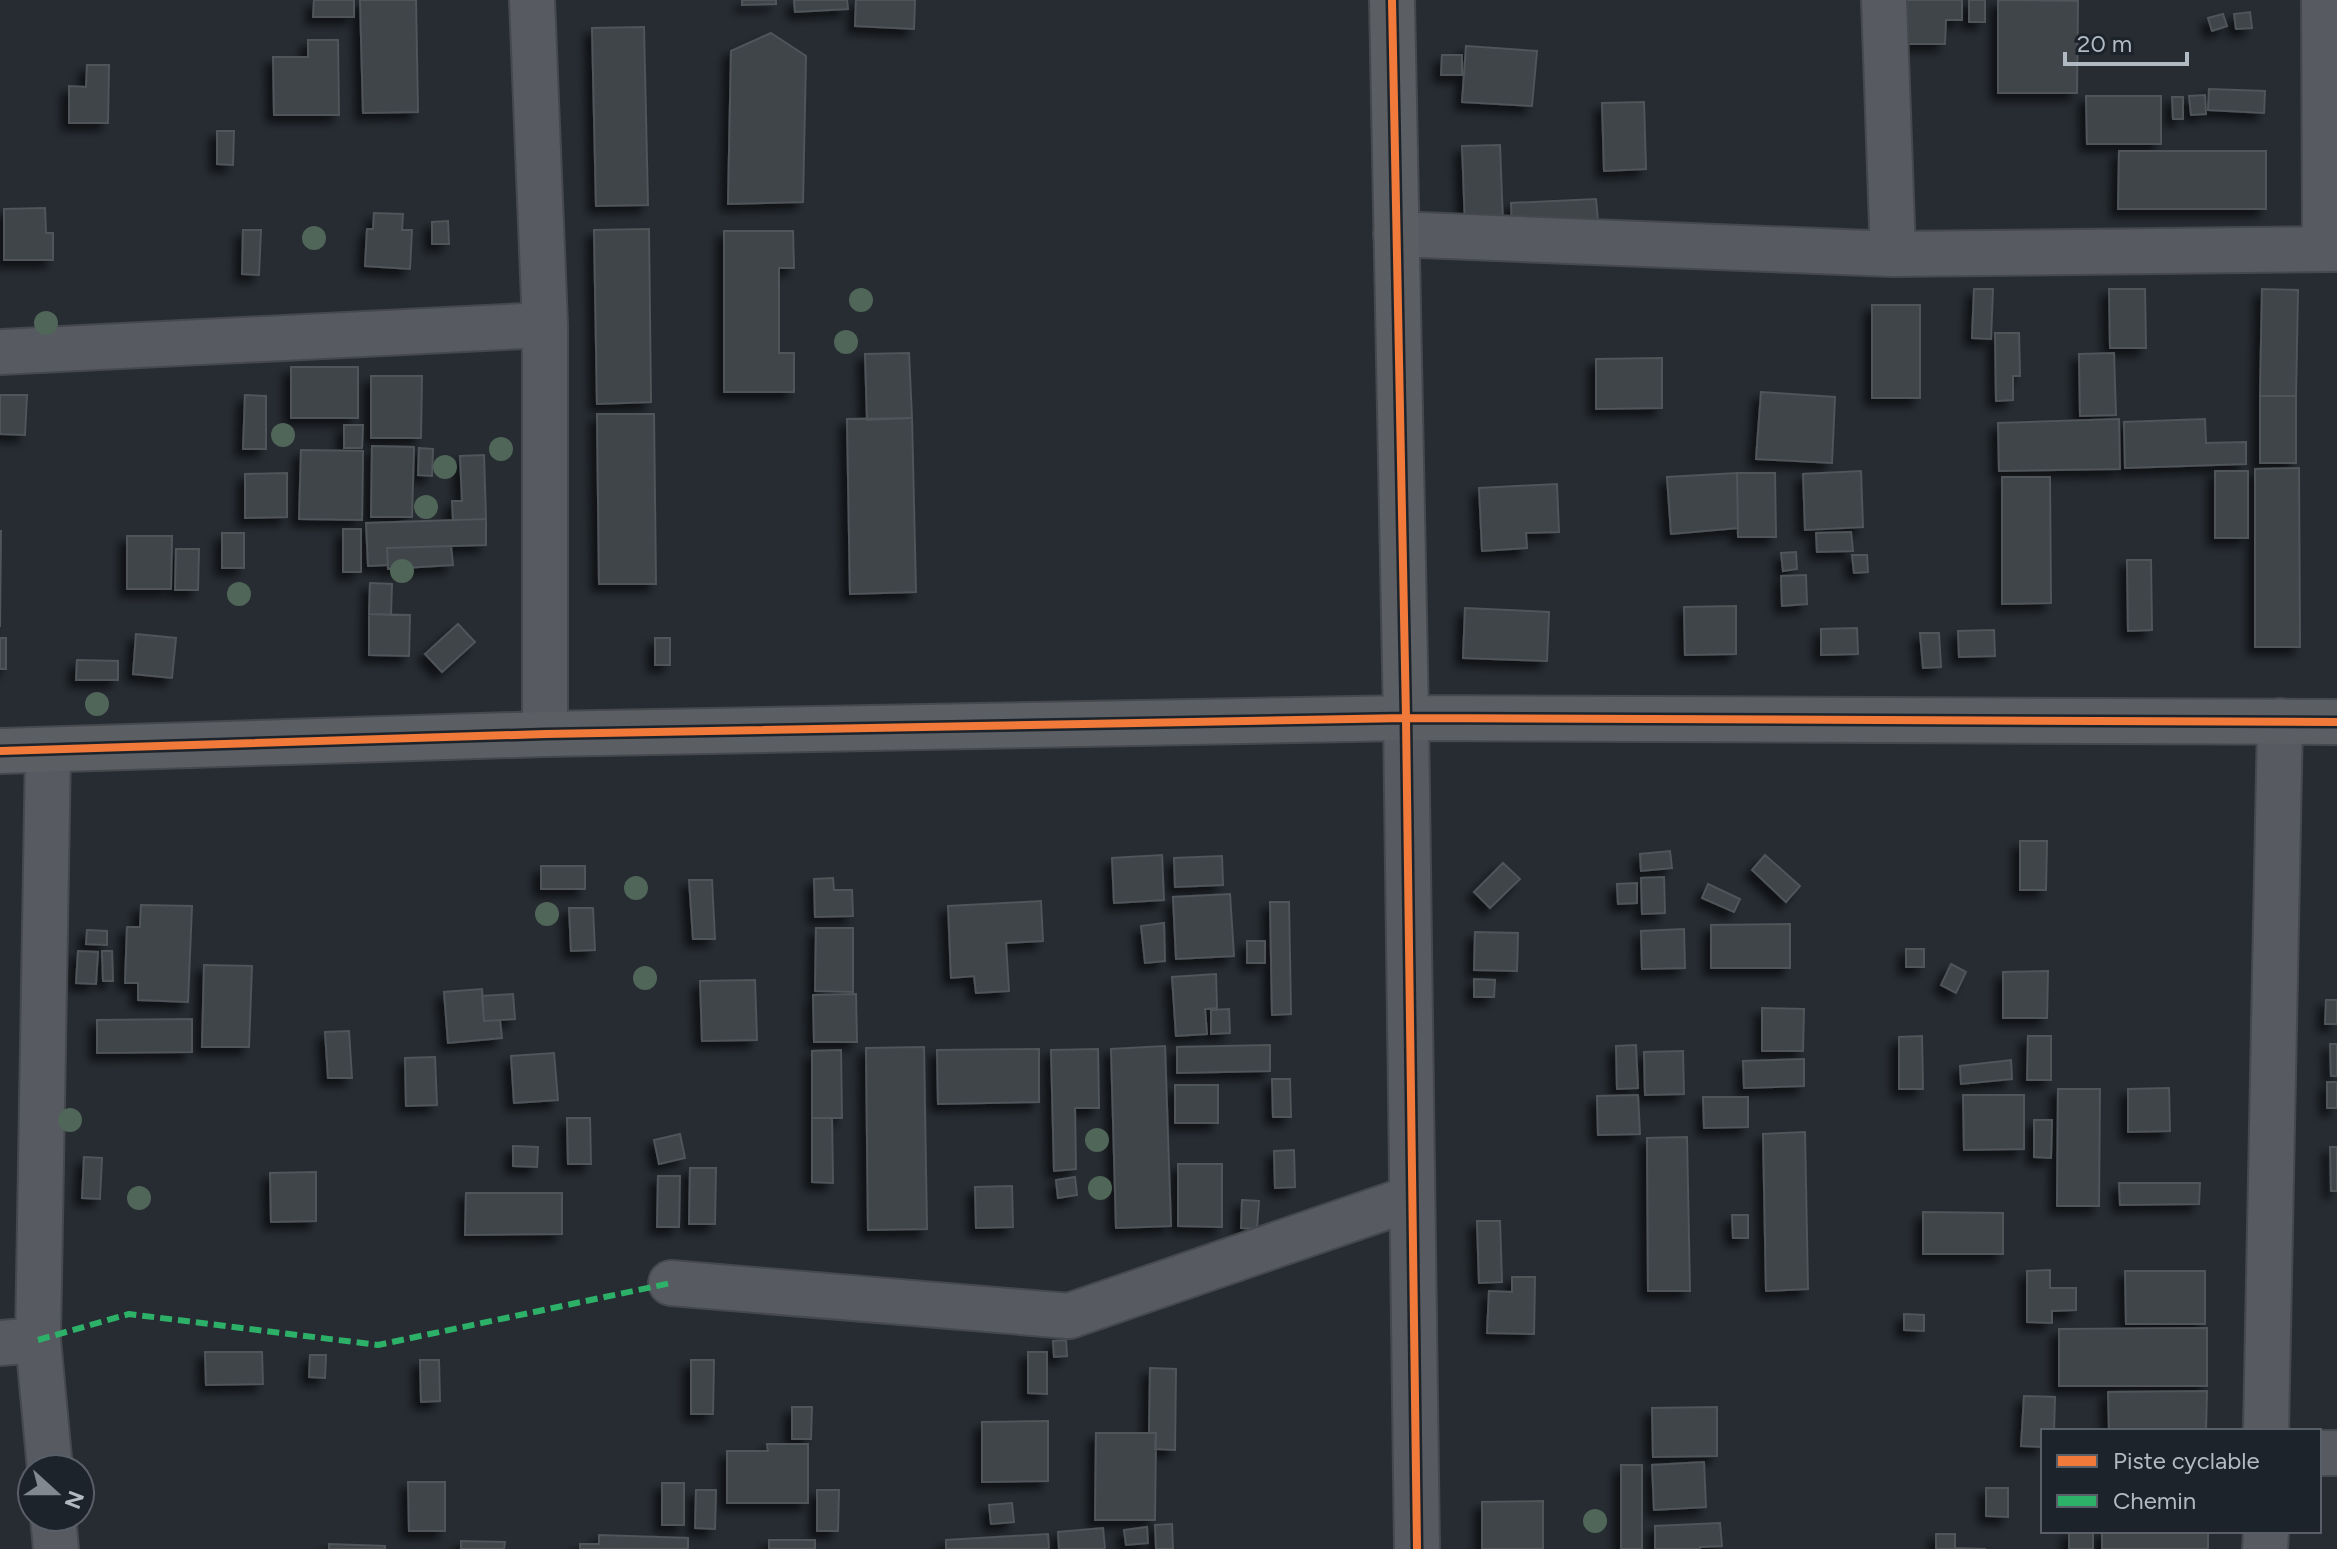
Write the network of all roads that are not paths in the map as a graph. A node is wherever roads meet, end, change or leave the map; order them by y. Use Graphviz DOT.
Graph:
graph roads {
  1 [pos="532,0"];
  2 [pos="1392,0"];
  3 [pos="1884,0"];
  4 [pos="2324,0"];
  5 [pos="1396,234"];
  6 [pos="2331,249"];
  7 [pos="1893,254"];
  8 [pos="545,325"];
  9 [pos="0,352"];
  10 [pos="1406,718"];
  11 [pos="2280,721"];
  12 [pos="2337,722"];
  13 [pos="545,734"];
  14 [pos="48,750"];
  15 [pos="0,751"];
  16 [pos="1412,1198"];
  17 [pos="671,1283"];
  18 [pos="19,1342"];
  19 [pos="2266,1429"];
  20 [pos="46,1453"];
  21 [pos="1417,1549"];
  1 -- 8 [label="street"];
  2 -- 5 [label="street"];
  3 -- 7 [label="street"];
  4 -- 6 [label="street"];
  5 -- 7 [label="street"];
  5 -- 10 [label="street"];
  6 -- 7 [label="street"];
  8 -- 9 [label="street"];
  8 -- 13 [label="street"];
  10 -- 11 [label="street"];
  10 -- 13 [label="street"];
  10 -- 16 [label="street"];
  11 -- 12 [label="street"];
  11 -- 19 [label="street"];
  13 -- 14 [label="street"];
  14 -- 15 [label="street"];
  14 -- 18 [label="street"];
  16 -- 17 [label="street"];
  16 -- 21 [label="street"];
  18 -- 20 [label="street"];
}
